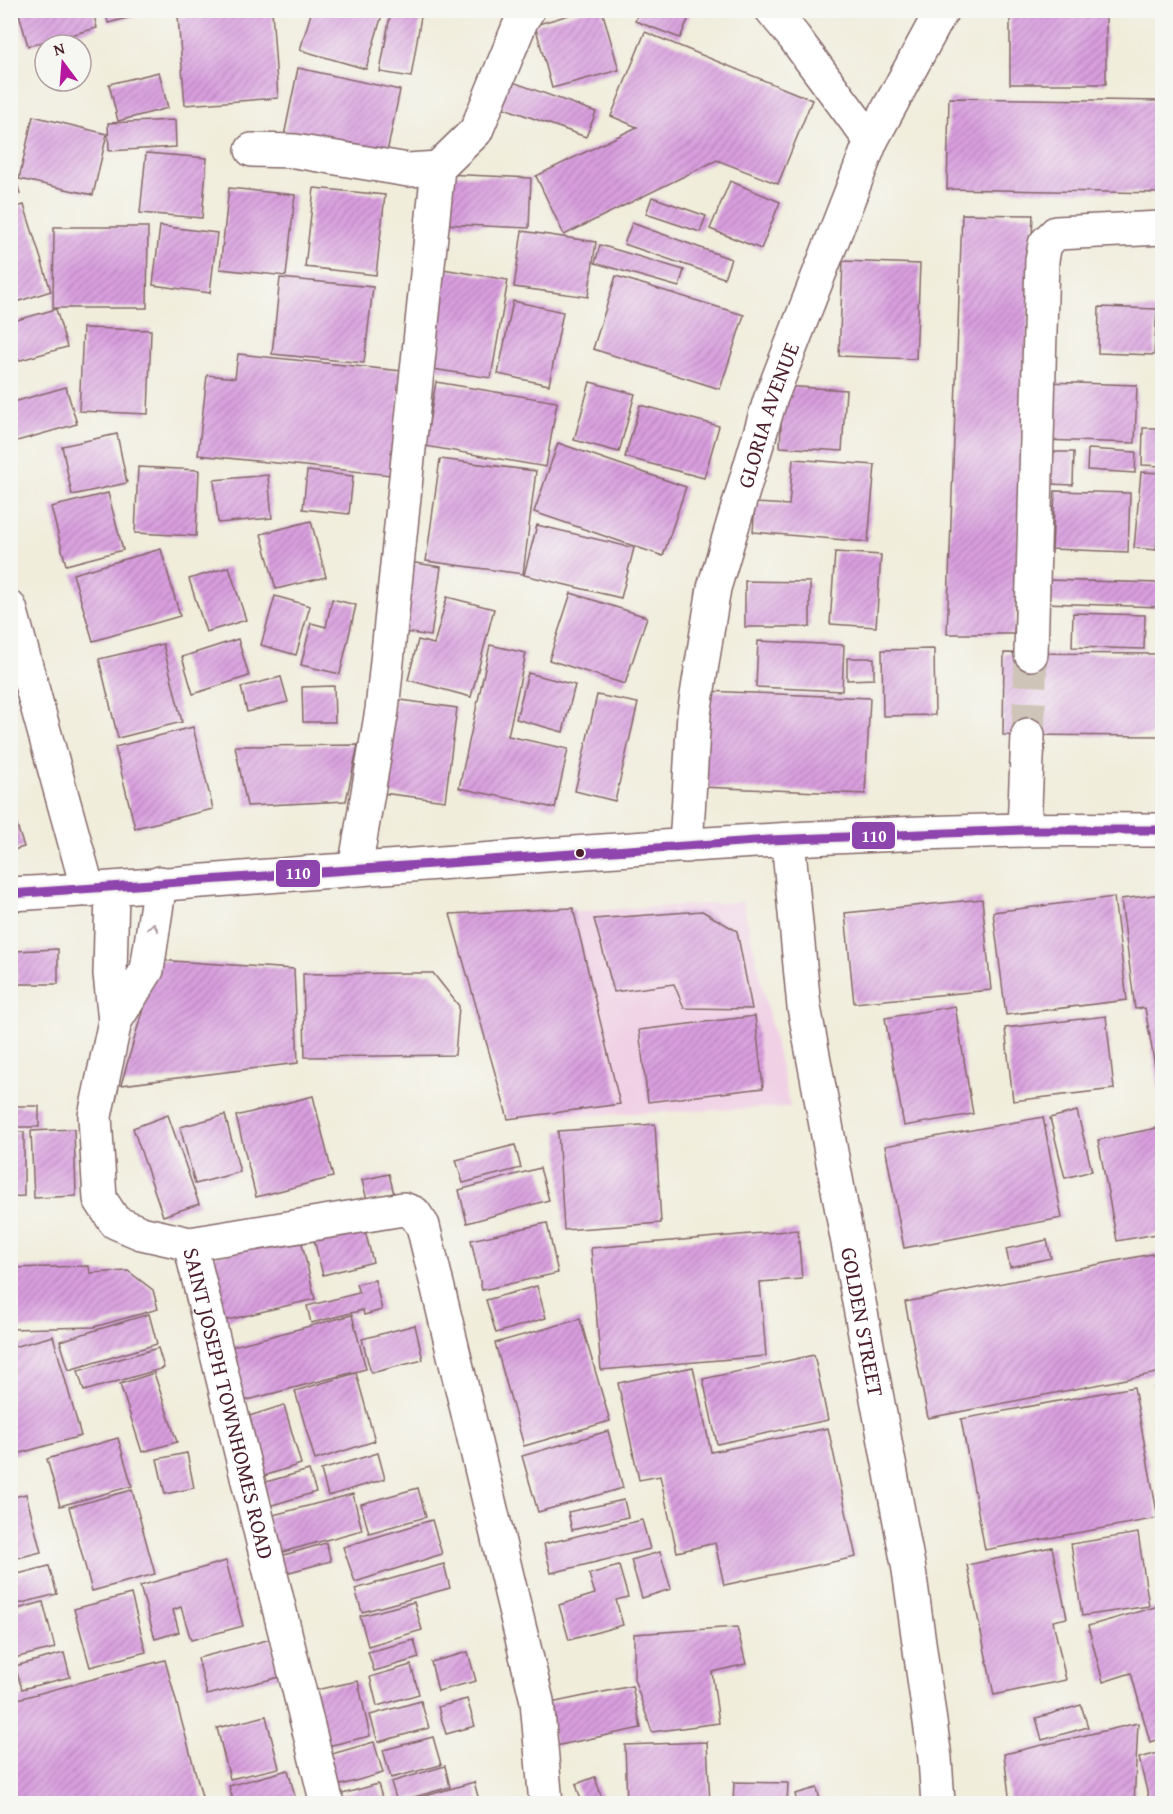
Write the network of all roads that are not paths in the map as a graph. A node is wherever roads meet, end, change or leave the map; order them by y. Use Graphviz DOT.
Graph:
graph roads {
  1 [pos="528,10"];
  2 [pos="771,10"];
  3 [pos="942,10"];
  4 [pos="871,141"];
  5 [pos="252,150"];
  6 [pos="438,168"];
  7 [pos="1162,228"];
  8 [pos="10,608"];
  9 [pos="1031,654"];
  10 [pos="1028,735"];
  11 [pos="1024,830"];
  12 [pos="1162,830"];
  13 [pos="788,840"];
  14 [pos="686,846"];
  15 [pos="355,869"];
  16 [pos="160,883"];
  17 [pos="100,890"];
  18 [pos="10,894"];
  19 [pos="115,1021"];
  20 [pos="190,1244"];
  21 [pos="327,1803"];
  22 [pos="546,1803"];
  23 [pos="938,1803"];
  1 -- 6 [label="street"];
  2 -- 4 [label="street"];
  3 -- 4 [label="street, GLORIA AVENUE"];
  4 -- 14 [label="street, GLORIA AVENUE"];
  5 -- 6 [label="street"];
  6 -- 15 [label="street"];
  7 -- 9 [label="street"];
  8 -- 17 [label="street, SAINT JOSEPH TOWNHOMES ROAD"];
  10 -- 11 [label="street"];
  11 -- 12 [label="street"];
  11 -- 13 [label="street"];
  13 -- 14 [label="street"];
  13 -- 23 [label="street, GOLDEN STREET"];
  14 -- 15 [label="street"];
  15 -- 16 [label="street"];
  16 -- 17 [label="street"];
  19 -- 16 [label="street, SAINT JOSEPH TOWNHOMES ROAD, one-way"];
  17 -- 18 [label="street"];
  17 -- 19 [label="street, SAINT JOSEPH TOWNHOMES ROAD"];
  19 -- 20 [label="street, SAINT JOSEPH TOWNHOMES ROAD"];
  20 -- 21 [label="street, SAINT JOSEPH TOWNHOMES ROAD"];
  20 -- 22 [label="street"];
}
